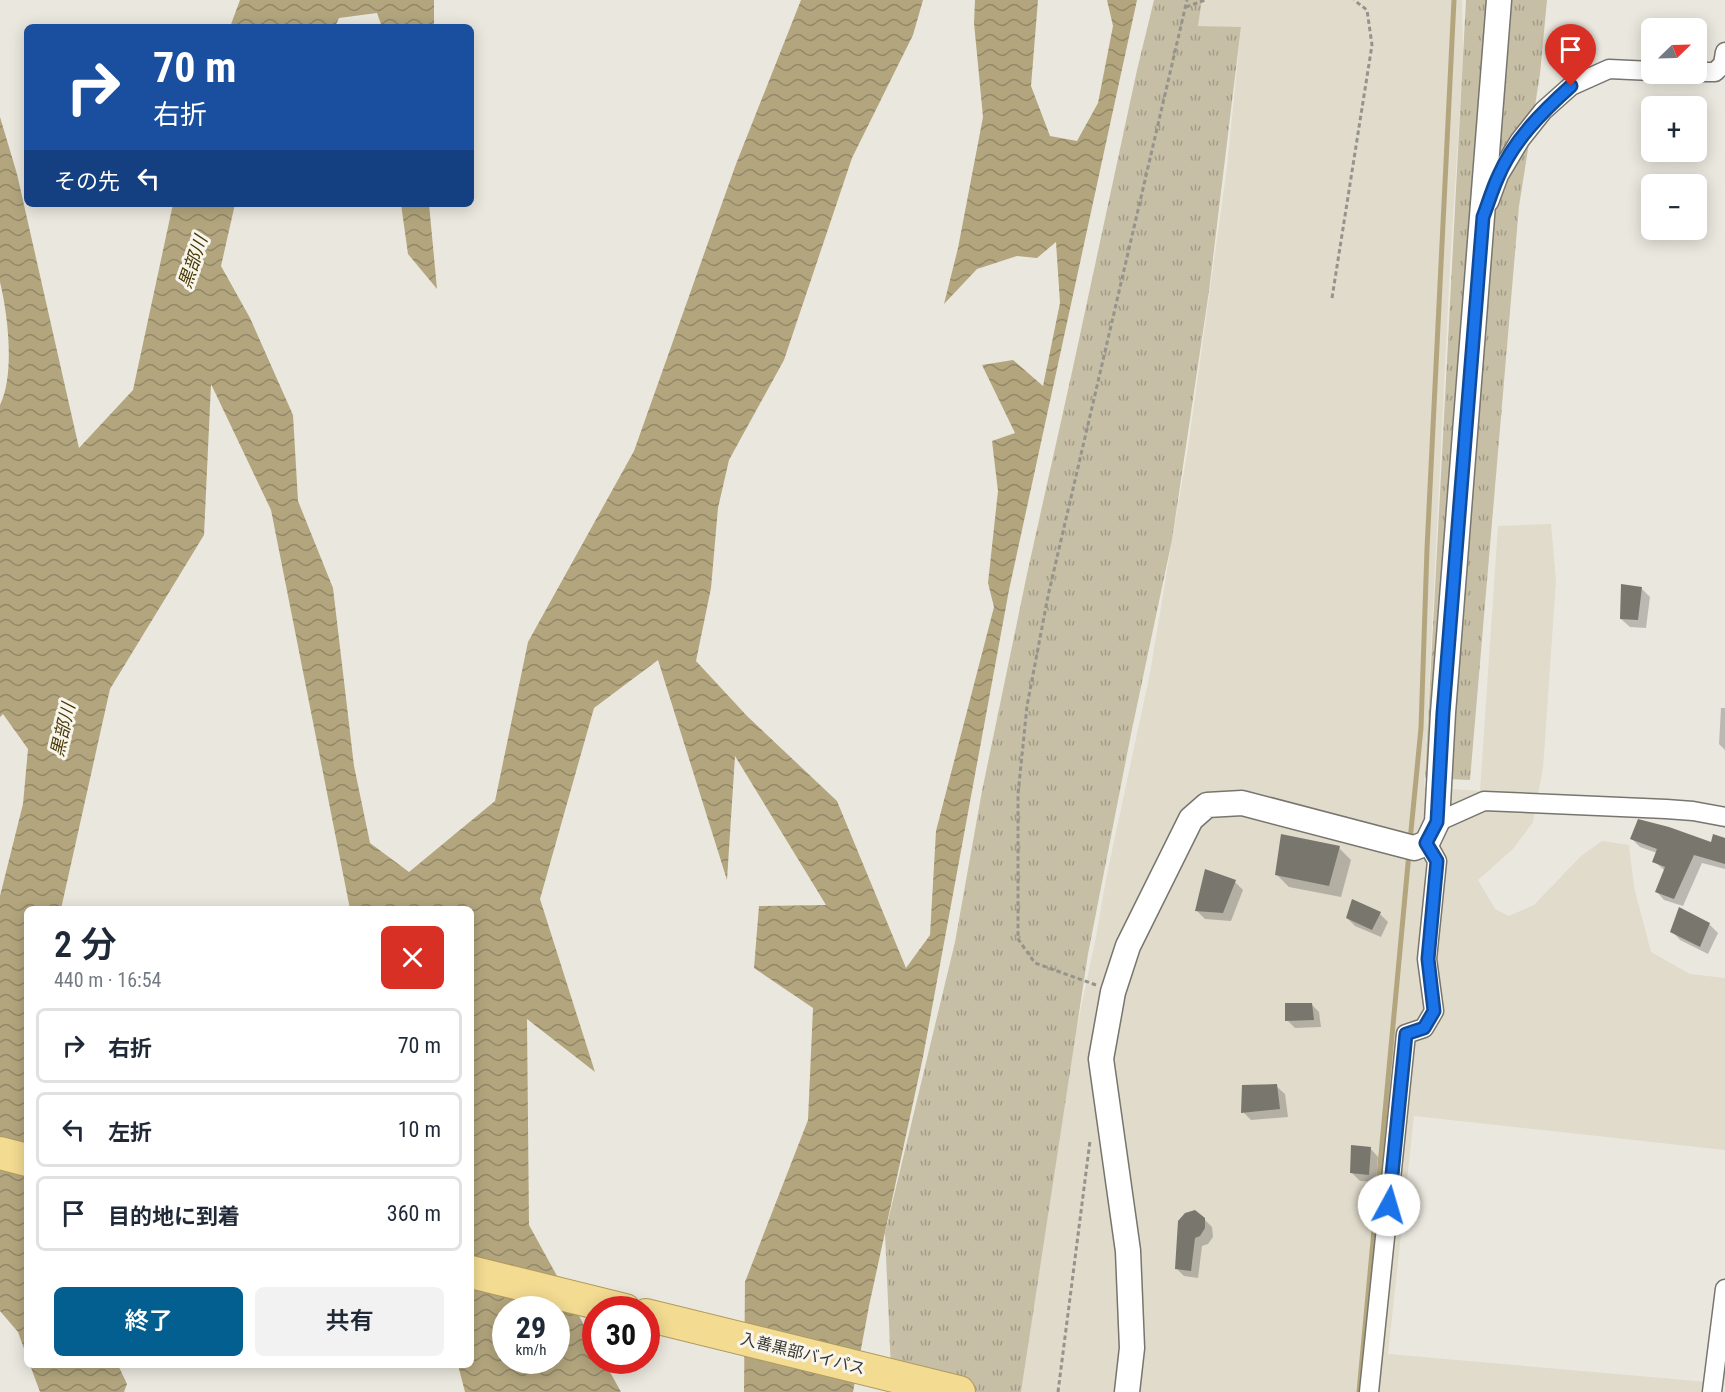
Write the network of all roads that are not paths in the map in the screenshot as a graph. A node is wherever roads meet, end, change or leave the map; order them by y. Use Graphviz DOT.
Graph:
graph roads {
  1 [pos="1499,0"];
  2 [pos="1725,52"];
  3 [pos="1641,70"];
  4 [pos="1707,72"];
  5 [pos="1483,217"];
  6 [pos="1725,817"];
  7 [pos="1437,822"];
  8 [pos="1426,843"];
  9 [pos="0,1153"];
  10 [pos="24,1159"];
  11 [pos="474,1273"];
  12 [pos="582,1299"];
  13 [pos="1724,1299"];
  14 [pos="660,1318"];
  15 [pos="959,1392"];
  16 [pos="1127,1392"];
  17 [pos="1369,1392"];
  18 [pos="1712,1392"];
  1 -- 5 [label="street"];
  2 -- 4 [label="street"];
  3 -- 5 [label="street"];
  5 -- 7 [label="street"];
  6 -- 7 [label="street"];
  7 -- 8 [label="street"];
  8 -- 16 [label="street"];
  8 -- 17 [label="street"];
  9 -- 10 [label="highway"];
  11 -- 12 [label="highway"];
  13 -- 18 [label="street"];
  14 -- 15 [label="highway, 入善黒部バイパス"];
}
